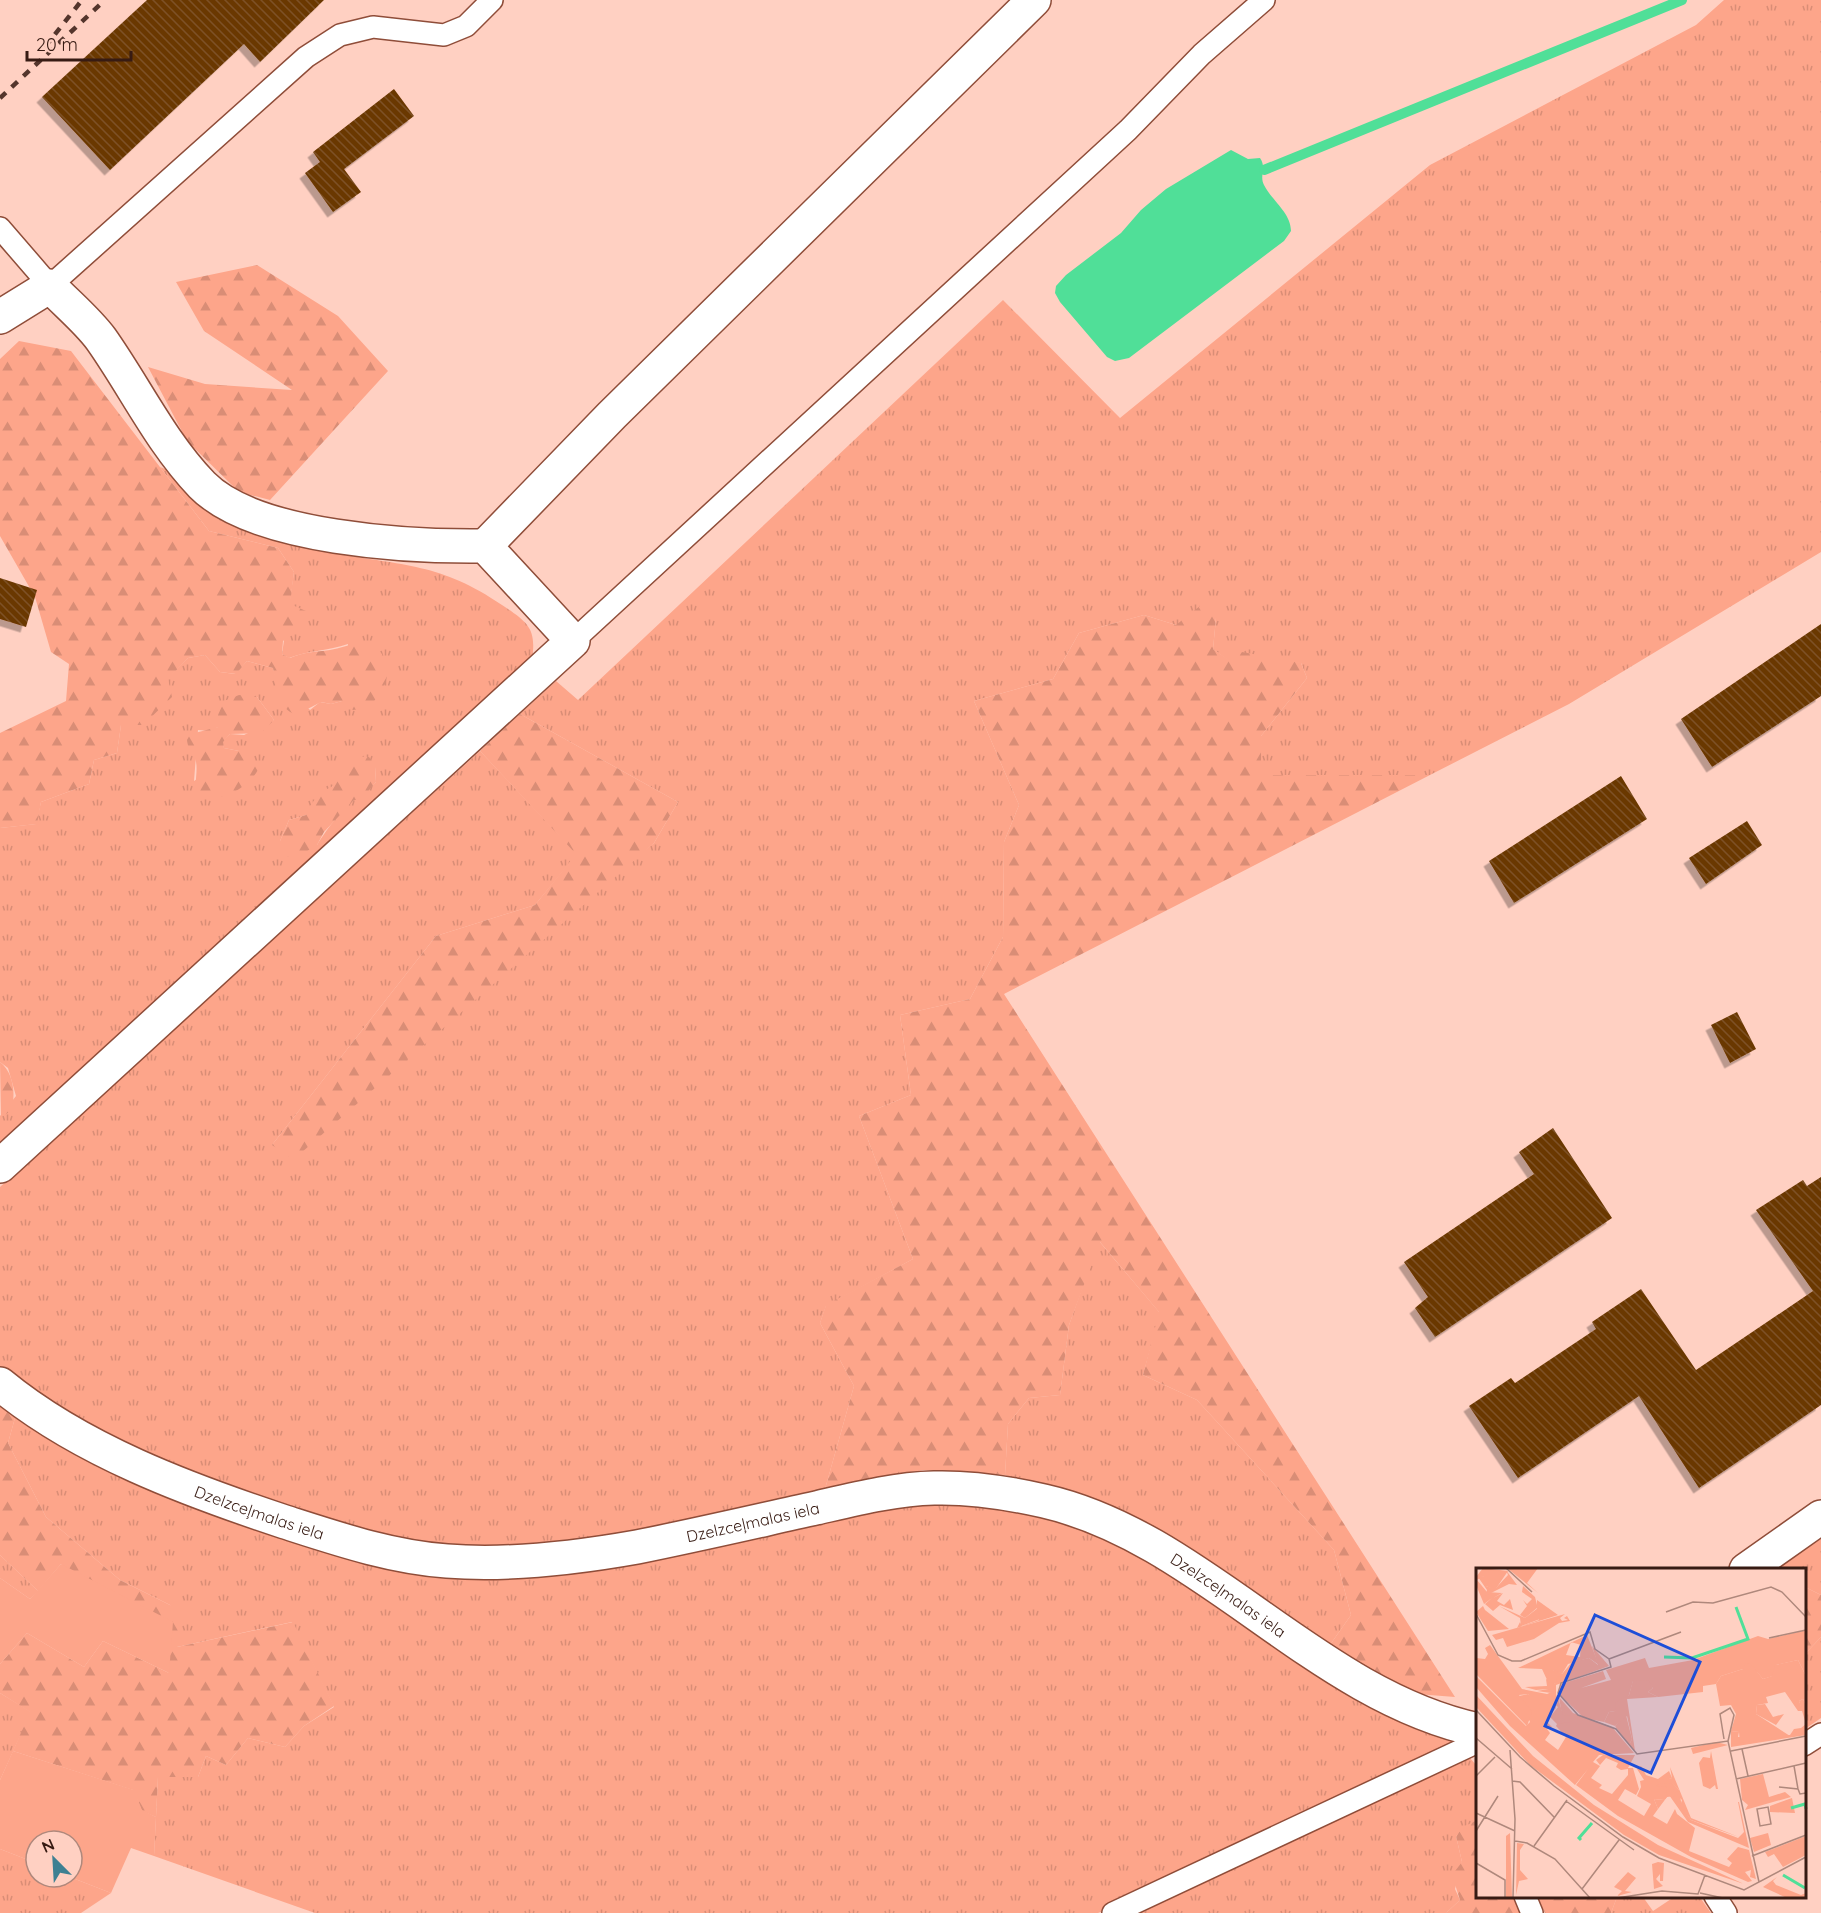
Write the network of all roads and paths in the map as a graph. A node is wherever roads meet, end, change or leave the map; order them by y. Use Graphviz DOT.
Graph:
graph roads {
  1 [pos="492,0"];
  2 [pos="1035,0"];
  3 [pos="1264,0"];
  4 [pos="0,228"];
  5 [pos="50,286"];
  6 [pos="0,317"];
  7 [pos="485,546"];
  8 [pos="573,641"];
  9 [pos="0,1166"];
  10 [pos="2,1386"];
  11 [pos="1821,1517"];
  12 [pos="1747,1568"];
  13 [pos="1476,1730"];
  14 [pos="1821,1734"];
  15 [pos="1476,1743"];
  16 [pos="1806,1744"];
  17 [pos="1526,1898"];
  18 [pos="1716,1898"];
  19 [pos="1113,1913"];
  20 [pos="1532,1913"];
  21 [pos="1726,1913"];
  1 -- 5 [label="lane"];
  2 -- 7 [label="street"];
  3 -- 8 [label="lane"];
  4 -- 5 [label="lane"];
  5 -- 6 [label="street"];
  5 -- 7 [label="street"];
  7 -- 8 [label="street"];
  8 -- 9 [label="street"];
  10 -- 13 [label="street, Dzelzceļmalas iela"];
  11 -- 12 [label="street"];
  14 -- 16 [label="lane"];
  15 -- 19 [label="lane"];
  17 -- 20 [label="lane"];
  18 -- 21 [label="lane"];
}
